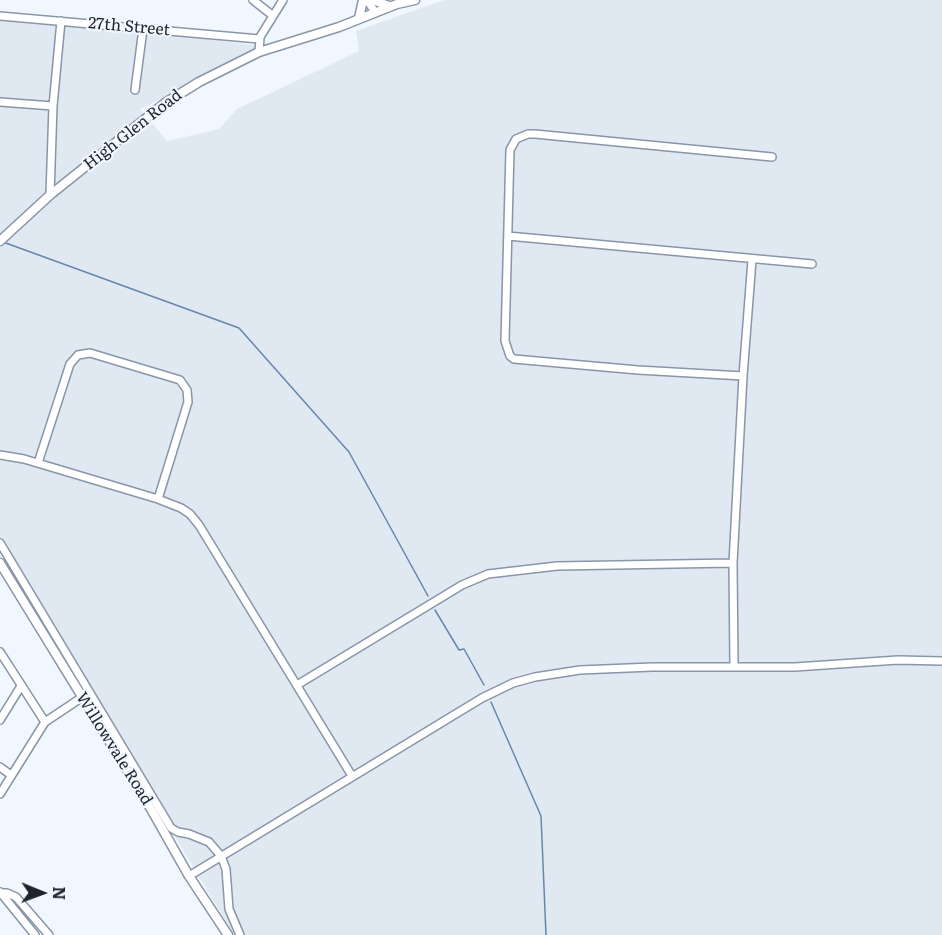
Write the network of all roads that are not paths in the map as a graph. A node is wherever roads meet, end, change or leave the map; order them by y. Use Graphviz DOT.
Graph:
graph roads {
  1 [pos="254,0"];
  2 [pos="283,0"];
  3 [pos="365,0"];
  4 [pos="373,0"];
  5 [pos="415,0"];
  6 [pos="403,1"];
  7 [pos="390,6"];
  8 [pos="375,12"];
  9 [pos="272,15"];
  10 [pos="0,16"];
  11 [pos="359,18"];
  12 [pos="61,21"];
  13 [pos="143,29"];
  14 [pos="259,39"];
  15 [pos="259,52"];
  16 [pos="135,90"];
  17 [pos="0,102"];
  18 [pos="53,106"];
  19 [pos="772,157"];
  20 [pos="50,195"];
  21 [pos="508,236"];
  22 [pos="2,239"];
  23 [pos="752,260"];
  24 [pos="812,264"];
  25 [pos="743,376"];
  26 [pos="0,455"];
  27 [pos="38,463"];
  28 [pos="158,499"];
  29 [pos="0,543"];
  30 [pos="0,563"];
  31 [pos="733,563"];
  32 [pos="0,652"];
  33 [pos="942,661"];
  34 [pos="734,667"];
  35 [pos="21,686"];
  36 [pos="297,686"];
  37 [pos="81,698"];
  38 [pos="0,720"];
  39 [pos="45,722"];
  40 [pos="0,767"];
  41 [pos="11,775"];
  42 [pos="352,776"];
  43 [pos="0,794"];
  44 [pos="221,856"];
  45 [pos="189,876"];
  46 [pos="0,893"];
  47 [pos="35,935"];
  48 [pos="49,935"];
  49 [pos="228,935"];
  50 [pos="240,935"];
  1 -- 9 [label="street"];
  2 -- 9 [label="street"];
  3 -- 8 [label="street"];
  3 -- 11 [label="main road"];
  4 -- 7 [label="main road"];
  5 -- 6 [label="main road, High Glen Road"];
  6 -- 7 [label="main road, High Glen Road"];
  7 -- 8 [label="main road, High Glen Road"];
  8 -- 11 [label="main road, High Glen Road"];
  9 -- 14 [label="street"];
  10 -- 12 [label="street, 27th Street"];
  11 -- 15 [label="main road, High Glen Road"];
  12 -- 13 [label="street, 27th Street"];
  12 -- 18 [label="street"];
  13 -- 14 [label="street, 27th Street"];
  13 -- 16 [label="street"];
  14 -- 15 [label="street"];
  15 -- 20 [label="main road, High Glen Road"];
  17 -- 18 [label="street"];
  18 -- 20 [label="street"];
  19 -- 21 [label="street"];
  20 -- 22 [label="main road, High Glen Road"];
  21 -- 23 [label="street"];
  21 -- 25 [label="street"];
  23 -- 24 [label="street"];
  23 -- 25 [label="street"];
  25 -- 31 [label="street"];
  26 -- 27 [label="street"];
  27 -- 28 [label="street"];
  27 -- 28 [label="street"];
  28 -- 36 [label="street"];
  29 -- 44 [label="street"];
  30 -- 37 [label="main road, Willowvale Road"];
  31 -- 34 [label="street"];
  31 -- 36 [label="street"];
  32 -- 35 [label="street"];
  33 -- 34 [label="street"];
  34 -- 42 [label="street"];
  35 -- 38 [label="street"];
  35 -- 39 [label="street"];
  36 -- 42 [label="street"];
  37 -- 39 [label="street"];
  37 -- 45 [label="main road, Willowvale Road"];
  39 -- 41 [label="street"];
  40 -- 41 [label="street"];
  41 -- 43 [label="street"];
  42 -- 44 [label="street"];
  44 -- 45 [label="street"];
  44 -- 50 [label="street"];
  45 -- 49 [label="main road, Willowvale Road"];
  46 -- 47 [label="street"];
  46 -- 48 [label="street"];
}
